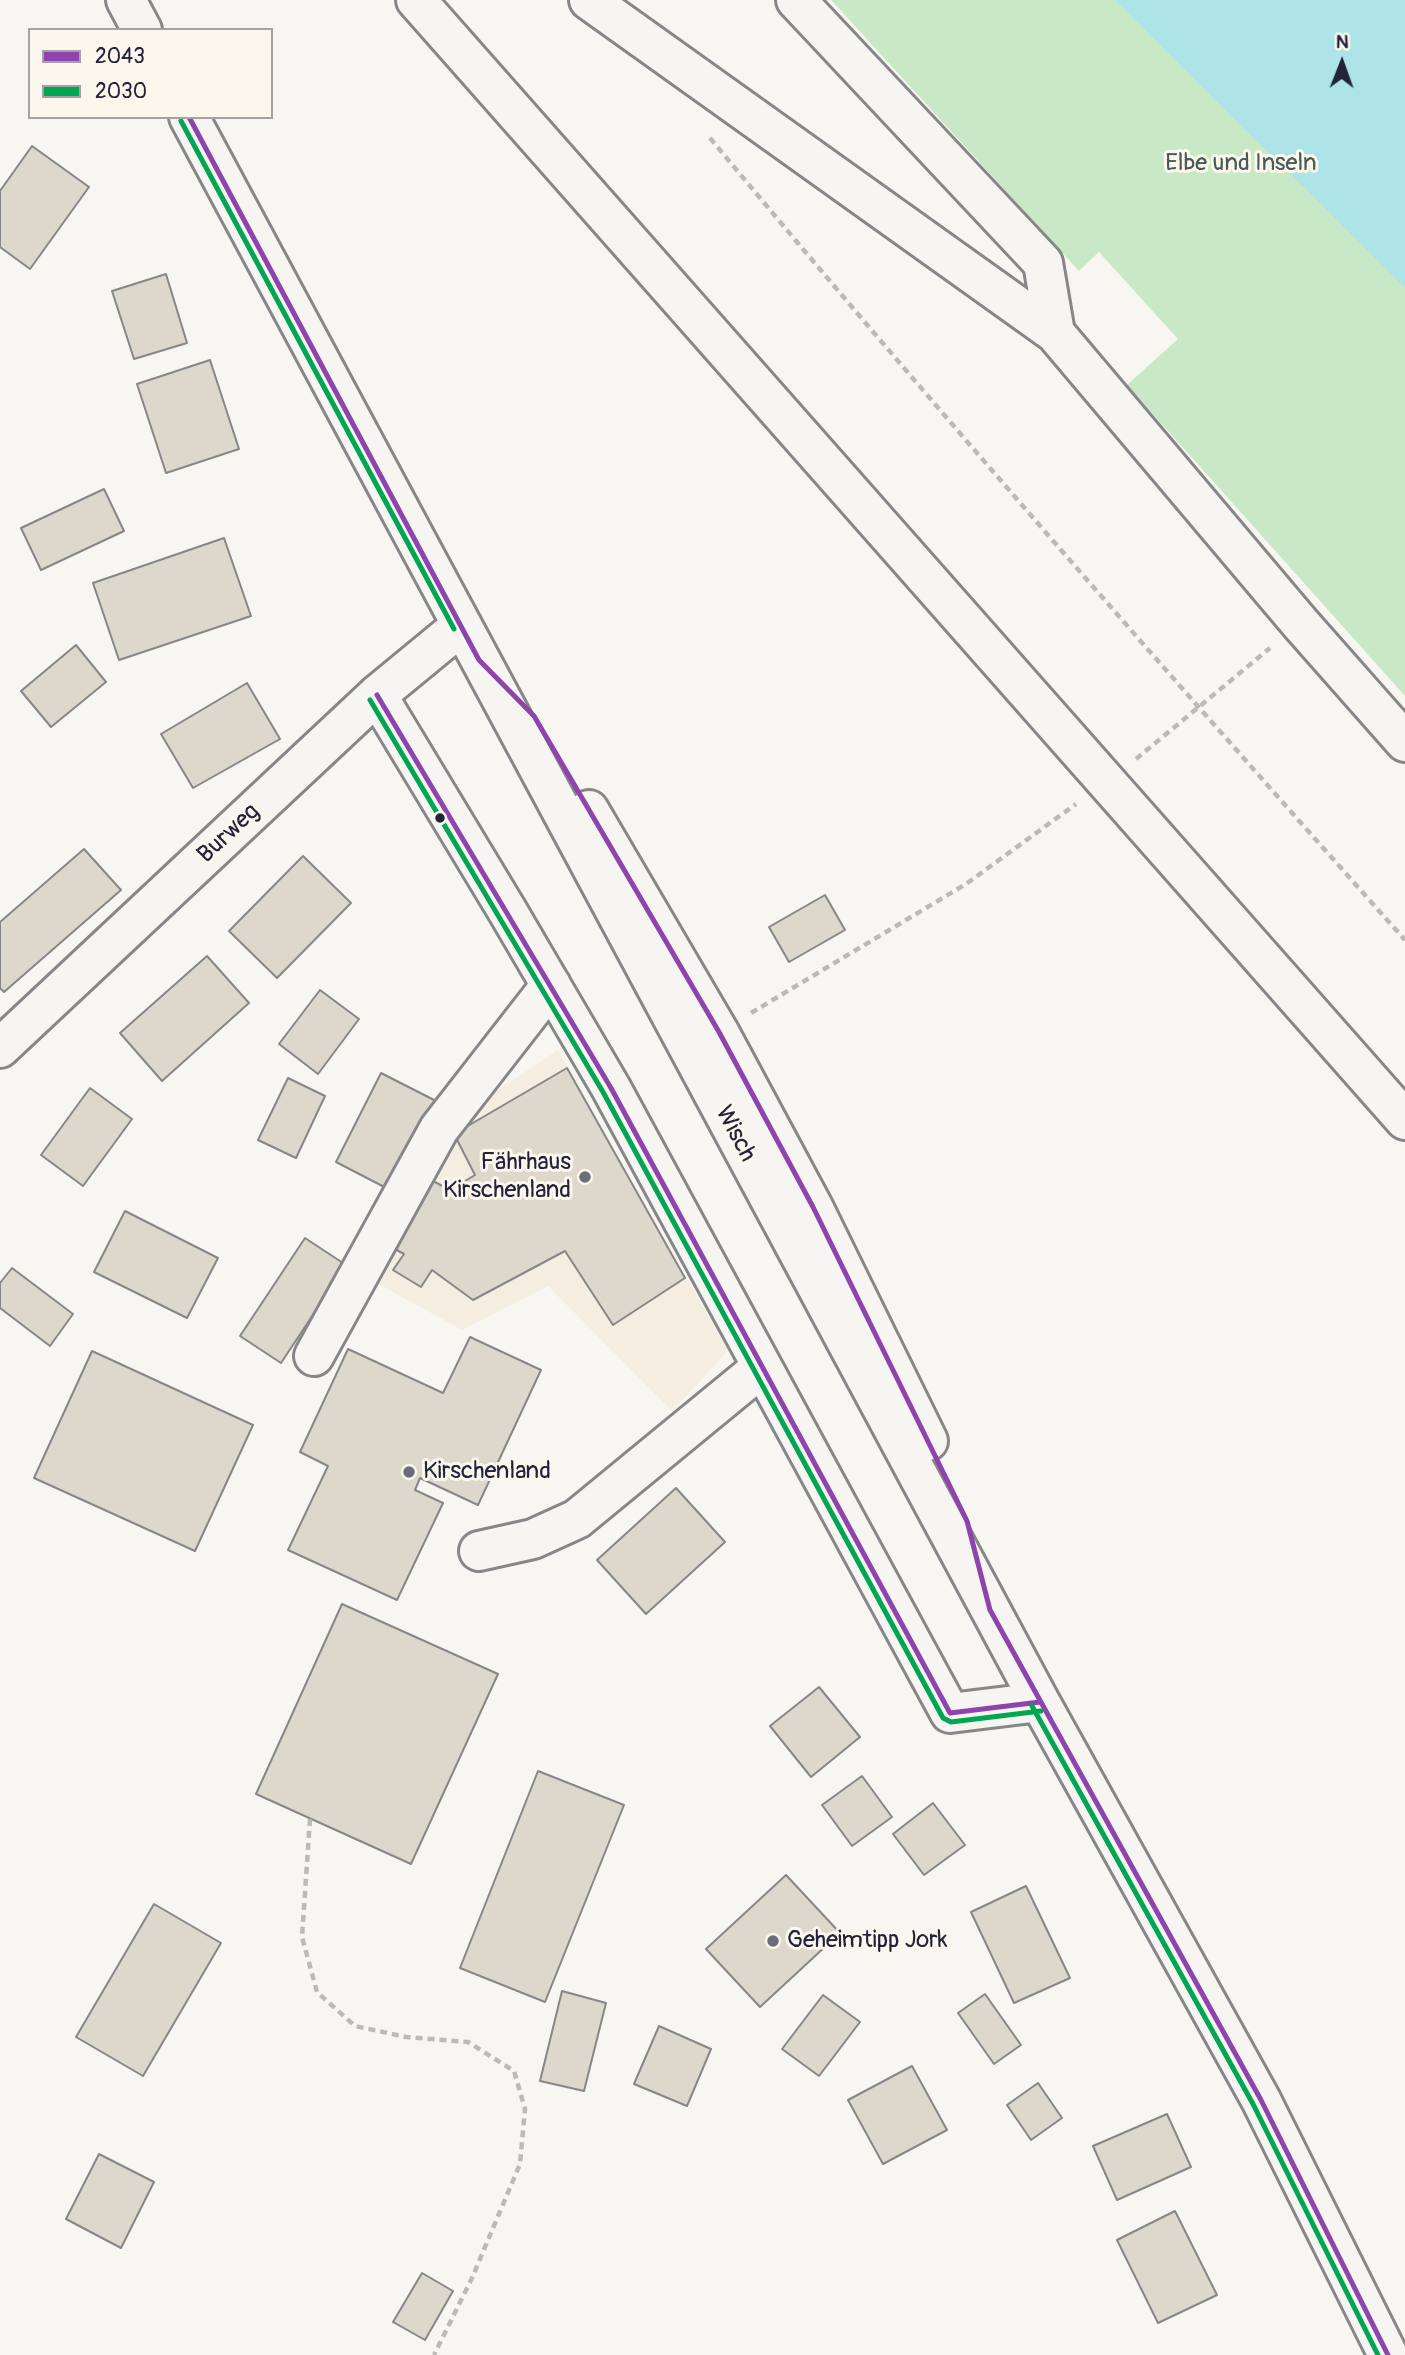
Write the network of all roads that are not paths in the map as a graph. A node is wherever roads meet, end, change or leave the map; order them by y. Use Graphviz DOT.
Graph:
graph roads {
  1 [pos="126,0"];
  2 [pos="416,0"];
  3 [pos="589,0"];
  4 [pos="796,0"];
  5 [pos="141,28"];
  6 [pos="190,119"];
  7 [pos="1055,333"];
  8 [pos="462,625"];
  9 [pos="479,660"];
  10 [pos="377,695"];
  11 [pos="1405,742"];
  12 [pos="551,985"];
  13 [pos="0,1048"];
  14 [pos="1405,1120"];
  15 [pos="314,1356"];
  16 [pos="762,1367"];
  17 [pos="479,1551"];
  18 [pos="990,1610"];
  19 [pos="1040,1702"];
  20 [pos="1388,2355"];
  1 -- 5 [label="street"];
  2 -- 14 [label="street"];
  3 -- 7 [label="street"];
  4 -- 7 [label="street"];
  6 -- 8 [label="street, Wisch"];
  7 -- 11 [label="street"];
  8 -- 9 [label="street, Wisch"];
  8 -- 10 [label="street, Burweg"];
  9 -- 18 [label="street, Wisch"];
  9 -- 18 [label="street, Wisch"];
  10 -- 12 [label="street"];
  10 -- 13 [label="street, Burweg"];
  12 -- 15 [label="street"];
  12 -- 16 [label="street"];
  16 -- 17 [label="street"];
  16 -- 19 [label="street"];
  18 -- 19 [label="street, Wisch"];
  19 -- 20 [label="street, Wisch"];
}
